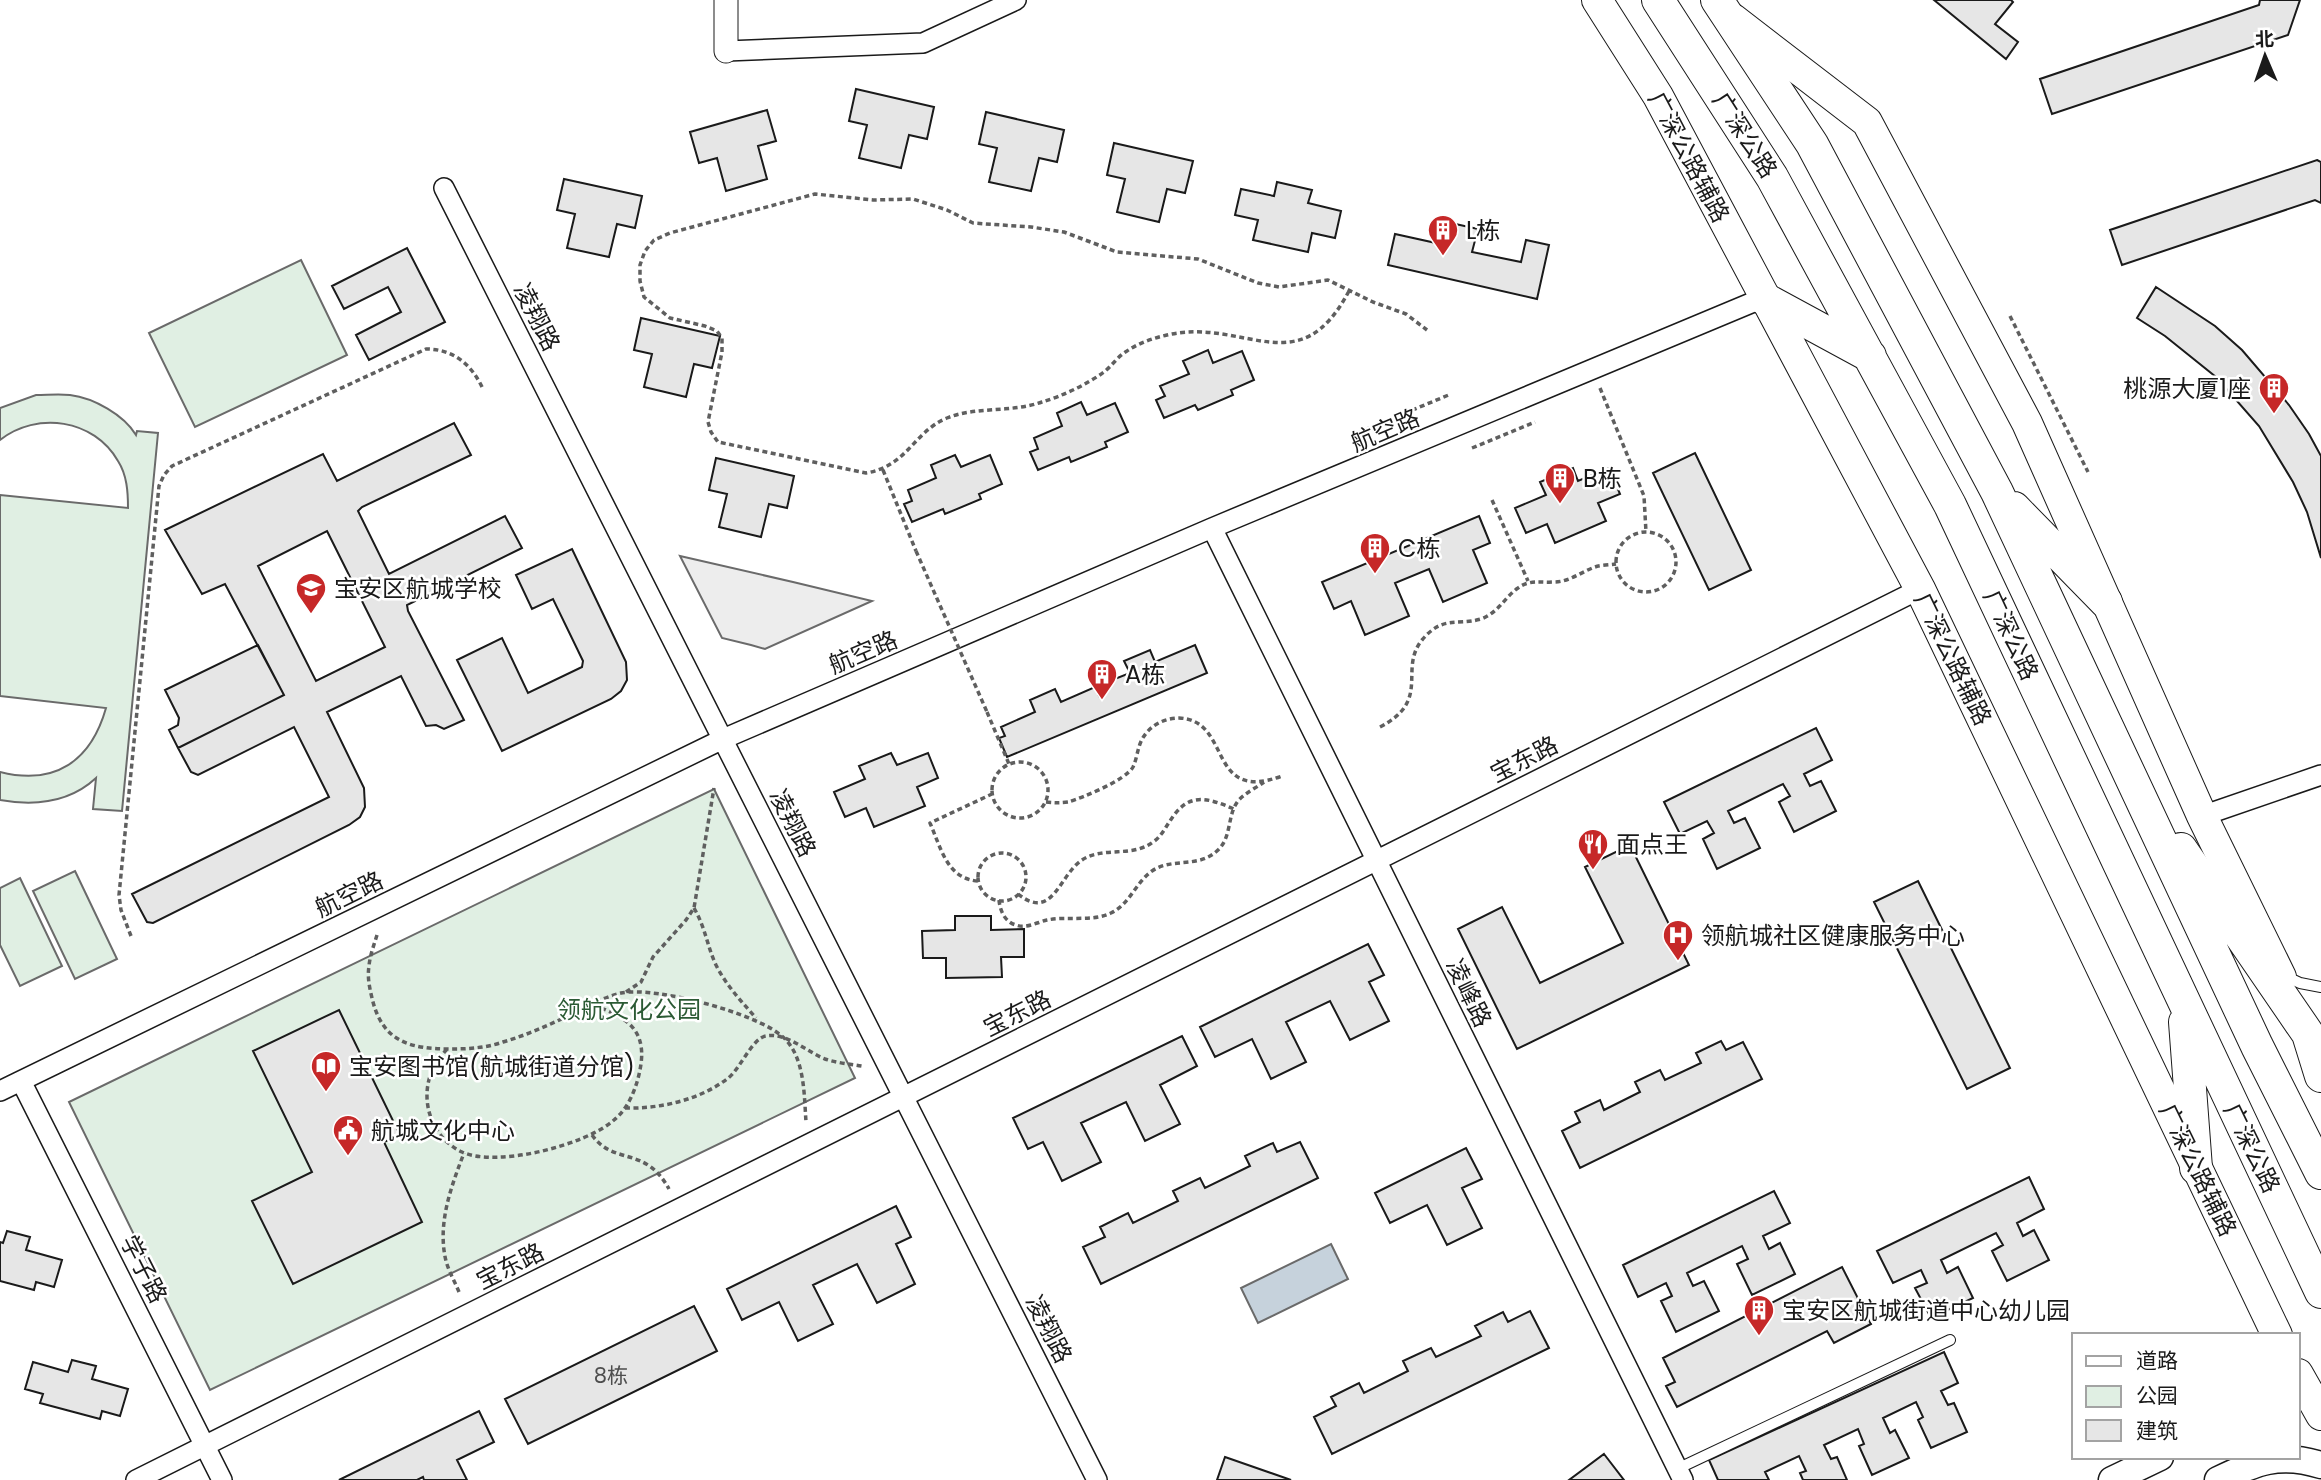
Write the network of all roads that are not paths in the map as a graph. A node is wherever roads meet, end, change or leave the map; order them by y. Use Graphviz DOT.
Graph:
graph roads {
  1 [pos="726,0"];
  2 [pos="1016,0"];
  3 [pos="1597,0"];
  4 [pos="1658,0"];
  5 [pos="1721,6"];
  6 [pos="726,51"];
  7 [pos="444,188"];
  8 [pos="1763,298"];
  9 [pos="1870,356"];
  10 [pos="1997,492"];
  11 [pos="1212,528"];
  12 [pos="1920,589"];
  13 [pos="2106,602"];
  14 [pos="723,738"];
  15 [pos="2129,772"];
  16 [pos="2321,775"];
  17 [pos="2202,816"];
  18 [pos="1376,861"];
  19 [pos="2279,973"];
  20 [pos="2321,987"];
  21 [pos="2183,1003"];
  22 [pos="2315,1046"];
  23 [pos="2321,1076"];
  24 [pos="21,1081"];
  25 [pos="0,1091"];
  26 [pos="904,1096"];
  27 [pos="2196,1168"];
  28 [pos="2321,1173"];
  29 [pos="2321,1292"];
  30 [pos="2276,1333"];
  31 [pos="1950,1340"];
  32 [pos="2300,1378"];
  33 [pos="2321,1415"];
  34 [pos="205,1446"];
  35 [pos="2156,1459"];
  36 [pos="2271,1459"];
  37 [pos="2297,1459"];
  38 [pos="2321,1465"];
  39 [pos="1680,1474"];
  40 [pos="136,1480"];
  41 [pos="222,1480"];
  42 [pos="1097,1480"];
  43 [pos="2112,1480"];
  44 [pos="2218,1480"];
  1 -- 6 [label="street"];
  2 -- 6 [label="street"];
  3 -- 8 [label="main road, 广深公路辅路"];
  4 -- 9 [label="highway, 广深公路"];
  5 -- 10 [label="highway, 广深公路"];
  5 -- 13 [label="main road"];
  7 -- 14 [label="street, 凌翔路"];
  8 -- 9 [label="highway"];
  8 -- 11 [label="street, 航空路"];
  8 -- 12 [label="main road, 广深公路辅路"];
  9 -- 21 [label="highway, 广深公路"];
  10 -- 13 [label="highway"];
  10 -- 15 [label="highway, 广深公路"];
  11 -- 14 [label="street, 航空路"];
  11 -- 18 [label="street, 凌峰路"];
  12 -- 18 [label="street, 宝东路"];
  12 -- 27 [label="main road, 广深公路辅路"];
  13 -- 17 [label="main road"];
  14 -- 24 [label="street, 航空路"];
  14 -- 26 [label="street, 凌翔路"];
  15 -- 22 [label="highway"];
  15 -- 28 [label="highway, 广深公路"];
  16 -- 17 [label="street"];
  17 -- 19 [label="main road"];
  18 -- 26 [label="street, 宝东路"];
  18 -- 39 [label="street, 凌峰路"];
  19 -- 20 [label="lane"];
  19 -- 22 [label="main road"];
  21 -- 27 [label="highway"];
  21 -- 29 [label="highway, 广深公路"];
  22 -- 23 [label="highway"];
  24 -- 25 [label="street, 航空路"];
  24 -- 34 [label="street, 学子路"];
  26 -- 34 [label="street, 宝东路"];
  26 -- 42 [label="street, 凌翔路"];
  27 -- 30 [label="main road, 广深公路辅路"];
  31 -- 39 [label="lane"];
  32 -- 33 [label="main road"];
  34 -- 40 [label="street, 宝东路"];
  34 -- 41 [label="street, 学子路"];
  35 -- 43 [label="main road"];
  36 -- 44 [label="main road"];
  37 -- 38 [label="main road"];
}
